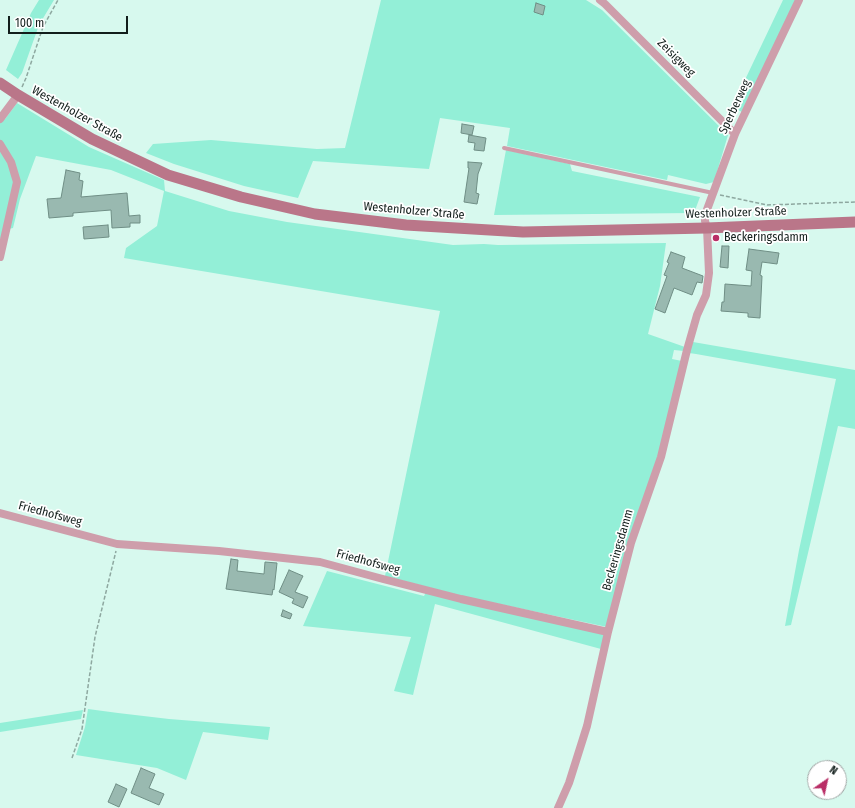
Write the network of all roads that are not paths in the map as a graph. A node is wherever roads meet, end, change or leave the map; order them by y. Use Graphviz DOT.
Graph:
graph roads {
  1 [pos="600,0"];
  2 [pos="799,0"];
  3 [pos="0,83"];
  4 [pos="18,95"];
  5 [pos="0,119"];
  6 [pos="735,134"];
  7 [pos="0,144"];
  8 [pos="504,148"];
  9 [pos="714,193"];
  10 [pos="855,222"];
  11 [pos="707,228"];
  12 [pos="0,257"];
  13 [pos="0,513"];
  14 [pos="608,632"];
  15 [pos="558,808"];
  1 -- 6 [label="street, Zeisigweg"];
  2 -- 6 [label="street, Sperberweg"];
  3 -- 4 [label="main road, Westenholzer Straße"];
  4 -- 5 [label="street"];
  4 -- 11 [label="main road, Westenholzer Straße"];
  6 -- 9 [label="street, Sperberweg"];
  7 -- 12 [label="street"];
  8 -- 9 [label="lane"];
  9 -- 11 [label="street, Sperberweg"];
  10 -- 11 [label="main road, Westenholzer Straße"];
  11 -- 14 [label="street, Beckeringsdamm"];
  13 -- 14 [label="street, Friedhofsweg"];
  14 -- 15 [label="street, Beckeringsdamm"];
}
